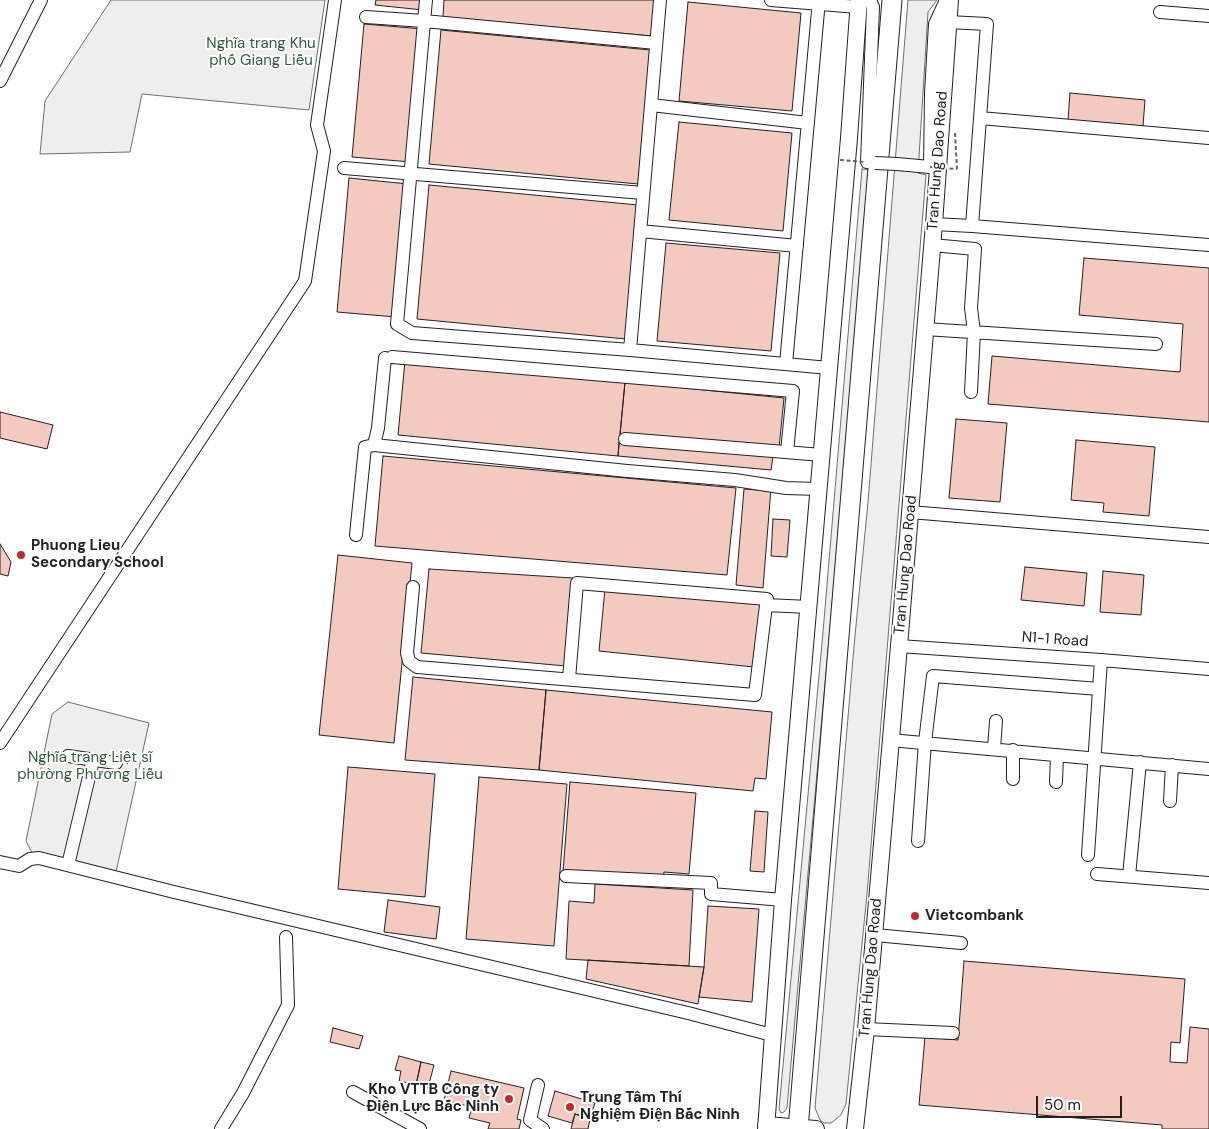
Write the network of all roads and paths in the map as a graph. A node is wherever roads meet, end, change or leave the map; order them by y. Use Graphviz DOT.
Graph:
graph roads {
  1 [pos="41,0"];
  2 [pos="335,0"];
  3 [pos="426,0"];
  4 [pos="660,0"];
  5 [pos="770,0"];
  6 [pos="892,0"];
  7 [pos="948,0"];
  8 [pos="819,2"];
  9 [pos="862,2"];
  10 [pos="1160,12"];
  11 [pos="1209,16"];
  12 [pos="366,17"];
  13 [pos="424,21"];
  14 [pos="948,22"];
  15 [pos="656,43"];
  16 [pos="0,81"];
  17 [pos="651,105"];
  18 [pos="980,118"];
  19 [pos="808,124"];
  20 [pos="955,126"];
  21 [pos="1209,138"];
  22 [pos="840,160"];
  23 [pos="867,162"];
  24 [pos="930,167"];
  25 [pos="344,168"];
  26 [pos="411,173"];
  27 [pos="643,193"];
  28 [pos="934,224"];
  29 [pos="972,226"];
  30 [pos="640,231"];
  31 [pos="932,245"];
  32 [pos="1209,245"];
  33 [pos="797,246"];
  34 [pos="925,329"];
  35 [pos="974,332"];
  36 [pos="1156,344"];
  37 [pos="630,350"];
  38 [pos="786,364"];
  39 [pos="829,368"];
  40 [pos="971,392"];
  41 [pos="625,439"];
  42 [pos="374,445"];
  43 [pos="786,452"];
  44 [pos="822,455"];
  45 [pos="818,489"];
  46 [pos="910,512"];
  47 [pos="356,535"];
  48 [pos="1209,537"];
  49 [pos="413,586"];
  50 [pos="766,605"];
  51 [pos="809,607"];
  52 [pos="899,646"];
  53 [pos="1101,660"];
  54 [pos="1209,669"];
  55 [pos="569,679"];
  56 [pos="1098,689"];
  57 [pos="996,721"];
  58 [pos="890,740"];
  59 [pos="925,742"];
  60 [pos="0,743"];
  61 [pos="994,749"];
  62 [pos="1013,750"];
  63 [pos="1057,754"];
  64 [pos="68,756"];
  65 [pos="1094,758"];
  66 [pos="93,760"];
  67 [pos="1140,762"];
  68 [pos="116,763"];
  69 [pos="1172,765"];
  70 [pos="1209,768"];
  71 [pos="1013,780"];
  72 [pos="1056,782"];
  73 [pos="1170,801"];
  74 [pos="918,841"];
  75 [pos="1088,855"];
  76 [pos="0,862"];
  77 [pos="68,865"];
  78 [pos="1097,874"];
  79 [pos="566,876"];
  80 [pos="1129,876"];
  81 [pos="1209,883"];
  82 [pos="783,900"];
  83 [pos="875,936"];
  84 [pos="286,937"];
  85 [pos="961,943"];
  86 [pos="866,1029"];
  87 [pos="953,1033"];
  88 [pos="772,1035"];
  89 [pos="538,1085"];
  90 [pos="353,1092"];
  91 [pos="766,1127"];
  92 [pos="804,1128"];
  93 [pos="221,1129"];
  94 [pos="420,1129"];
  95 [pos="543,1129"];
  96 [pos="855,1129"];
  1 -- 16 [label="street"];
  2 -- 60 [label="street"];
  3 -- 13 [label="street"];
  4 -- 15 [label="street"];
  5 -- 8 [label="street"];
  6 -- 92 [label="highway"];
  7 -- 14 [label="main road, Tran Hung Dao Road"];
  7 -- 24 [label="street"];
  8 -- 9 [label="street"];
  8 -- 19 [label="street"];
  9 -- 23 [label="street"];
  9 -- 39 [label="main road"];
  10 -- 11 [label="street"];
  12 -- 13 [label="street"];
  13 -- 15 [label="street"];
  13 -- 26 [label="street"];
  14 -- 18 [label="street"];
  14 -- 28 [label="main road, Tran Hung Dao Road"];
  15 -- 17 [label="street"];
  17 -- 19 [label="street"];
  17 -- 27 [label="street"];
  18 -- 21 [label="street"];
  18 -- 29 [label="street"];
  19 -- 33 [label="street"];
  20 -- 24 [label="path, bridge"];
  22 -- 23 [label="path, bridge"];
  23 -- 24 [label="street, bridge"];
  25 -- 26 [label="street"];
  26 -- 27 [label="street"];
  26 -- 37 [label="street"];
  27 -- 30 [label="street"];
  28 -- 29 [label="street"];
  28 -- 31 [label="main road, Tran Hung Dao Road"];
  29 -- 32 [label="street"];
  30 -- 33 [label="street"];
  30 -- 37 [label="street"];
  31 -- 34 [label="main road, Tran Hung Dao Road"];
  31 -- 35 [label="street"];
  33 -- 38 [label="street"];
  34 -- 35 [label="street"];
  34 -- 46 [label="main road, Tran Hung Dao Road"];
  35 -- 36 [label="street"];
  35 -- 40 [label="street"];
  37 -- 38 [label="street"];
  38 -- 39 [label="street"];
  39 -- 44 [label="main road"];
  41 -- 43 [label="street"];
  42 -- 43 [label="street"];
  42 -- 45 [label="street"];
  42 -- 47 [label="street"];
  43 -- 44 [label="street"];
  44 -- 45 [label="main road"];
  45 -- 51 [label="main road"];
  46 -- 48 [label="street"];
  46 -- 52 [label="main road, Tran Hung Dao Road"];
  49 -- 55 [label="street"];
  50 -- 51 [label="street"];
  50 -- 55 [label="street"];
  50 -- 55 [label="street"];
  51 -- 82 [label="main road"];
  52 -- 53 [label="street, N1-1 Road"];
  52 -- 58 [label="main road, Tran Hung Dao Road"];
  53 -- 54 [label="street, N1-1 Road"];
  53 -- 56 [label="street"];
  56 -- 59 [label="street"];
  56 -- 65 [label="street"];
  57 -- 61 [label="street"];
  58 -- 59 [label="street"];
  58 -- 83 [label="main road, Tran Hung Dao Road"];
  59 -- 61 [label="street"];
  59 -- 74 [label="street"];
  61 -- 62 [label="street"];
  62 -- 63 [label="street"];
  62 -- 71 [label="street"];
  63 -- 65 [label="street"];
  63 -- 72 [label="street"];
  64 -- 66 [label="street"];
  65 -- 67 [label="street"];
  65 -- 75 [label="street"];
  66 -- 68 [label="street"];
  66 -- 77 [label="street"];
  67 -- 69 [label="street"];
  67 -- 80 [label="street"];
  69 -- 70 [label="street"];
  69 -- 73 [label="street"];
  76 -- 77 [label="street"];
  77 -- 88 [label="street"];
  78 -- 80 [label="street"];
  79 -- 82 [label="street"];
  80 -- 81 [label="street"];
  82 -- 88 [label="main road"];
  83 -- 85 [label="street"];
  83 -- 86 [label="main road, Tran Hung Dao Road"];
  84 -- 93 [label="street"];
  86 -- 87 [label="street"];
  86 -- 96 [label="main road, Tran Hung Dao Road"];
  88 -- 91 [label="main road"];
  89 -- 95 [label="street"];
  90 -- 94 [label="street"];
  91 -- 92 [label="main road"];
}
